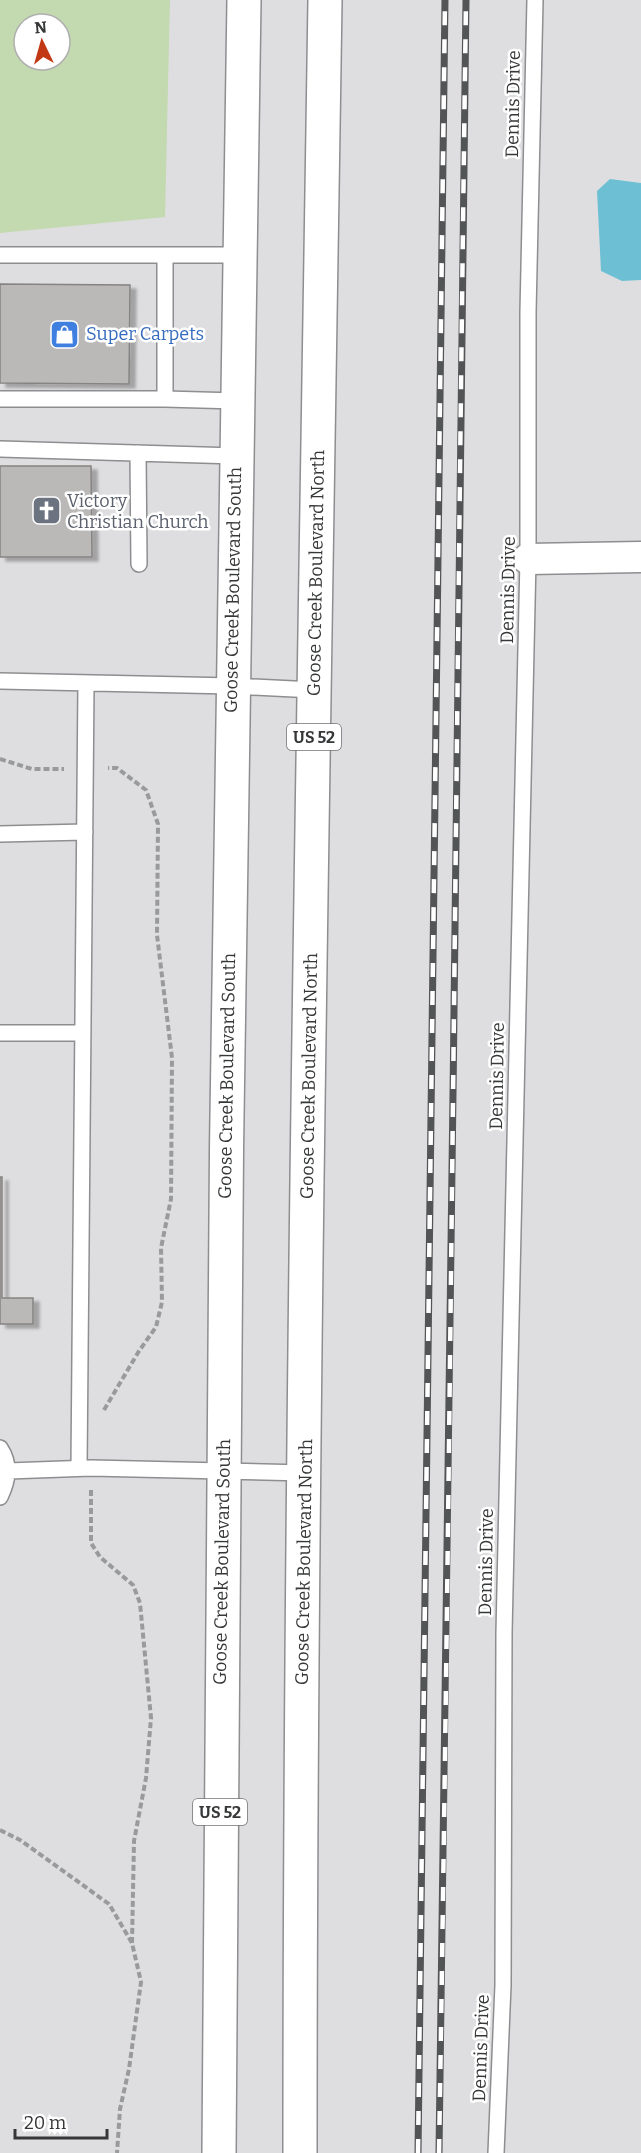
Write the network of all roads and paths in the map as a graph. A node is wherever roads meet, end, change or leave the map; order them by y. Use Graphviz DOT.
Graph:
graph roads {
  1 [pos="244,0"];
  2 [pos="326,0"];
  3 [pos="535,0"];
  4 [pos="0,255"];
  5 [pos="239,255"];
  6 [pos="165,256"];
  7 [pos="0,399"];
  8 [pos="165,399"];
  9 [pos="237,401"];
  10 [pos="0,449"];
  11 [pos="138,453"];
  12 [pos="236,456"];
  13 [pos="641,557"];
  14 [pos="528,559"];
  15 [pos="139,564"];
  16 [pos="0,681"];
  17 [pos="86,683"];
  18 [pos="232,686"];
  19 [pos="314,690"];
  20 [pos="0,759"];
  21 [pos="86,768"];
  22 [pos="85,832"];
  23 [pos="0,834"];
  24 [pos="0,1033"];
  25 [pos="83,1033"];
  26 [pos="102,1414"];
  27 [pos="0,1448"];
  28 [pos="85,1468"];
  29 [pos="8,1471"];
  30 [pos="223,1471"];
  31 [pos="305,1473"];
  32 [pos="0,1497"];
  33 [pos="0,1830"];
  34 [pos="132,1943"];
  35 [pos="117,2153"];
  36 [pos="219,2153"];
  37 [pos="300,2153"];
  38 [pos="496,2153"];
  1 -- 5 [label="highway, Goose Creek Boulevard South / US 52"];
  2 -- 19 [label="highway, Goose Creek Boulevard North / US 52"];
  3 -- 14 [label="lane, Dennis Drive"];
  4 -- 6 [label="lane"];
  5 -- 6 [label="lane"];
  5 -- 9 [label="highway, Goose Creek Boulevard South / US 52"];
  6 -- 8 [label="lane"];
  7 -- 8 [label="lane"];
  8 -- 9 [label="lane"];
  9 -- 12 [label="highway, Goose Creek Boulevard South / US 52"];
  10 -- 11 [label="lane"];
  11 -- 12 [label="lane"];
  11 -- 15 [label="lane"];
  12 -- 18 [label="highway, Goose Creek Boulevard South / US 52"];
  13 -- 14 [label="street"];
  14 -- 38 [label="lane, Dennis Drive"];
  16 -- 17 [label="lane"];
  17 -- 18 [label="lane"];
  17 -- 21 [label="lane"];
  18 -- 19 [label="lane"];
  18 -- 30 [label="highway, Goose Creek Boulevard South / US 52"];
  19 -- 31 [label="highway, Goose Creek Boulevard North / US 52"];
  20 -- 21 [label="path"];
  21 -- 22 [label="lane"];
  21 -- 26 [label="path"];
  22 -- 23 [label="lane"];
  22 -- 25 [label="lane"];
  24 -- 25 [label="lane"];
  25 -- 28 [label="lane"];
  27 -- 29 [label="lane"];
  28 -- 29 [label="lane"];
  28 -- 30 [label="lane"];
  28 -- 34 [label="path"];
  29 -- 32 [label="lane"];
  30 -- 31 [label="lane"];
  30 -- 36 [label="highway, Goose Creek Boulevard South / US 52"];
  31 -- 37 [label="highway, Goose Creek Boulevard North / US 52"];
  33 -- 34 [label="path"];
  34 -- 35 [label="path"];
}
